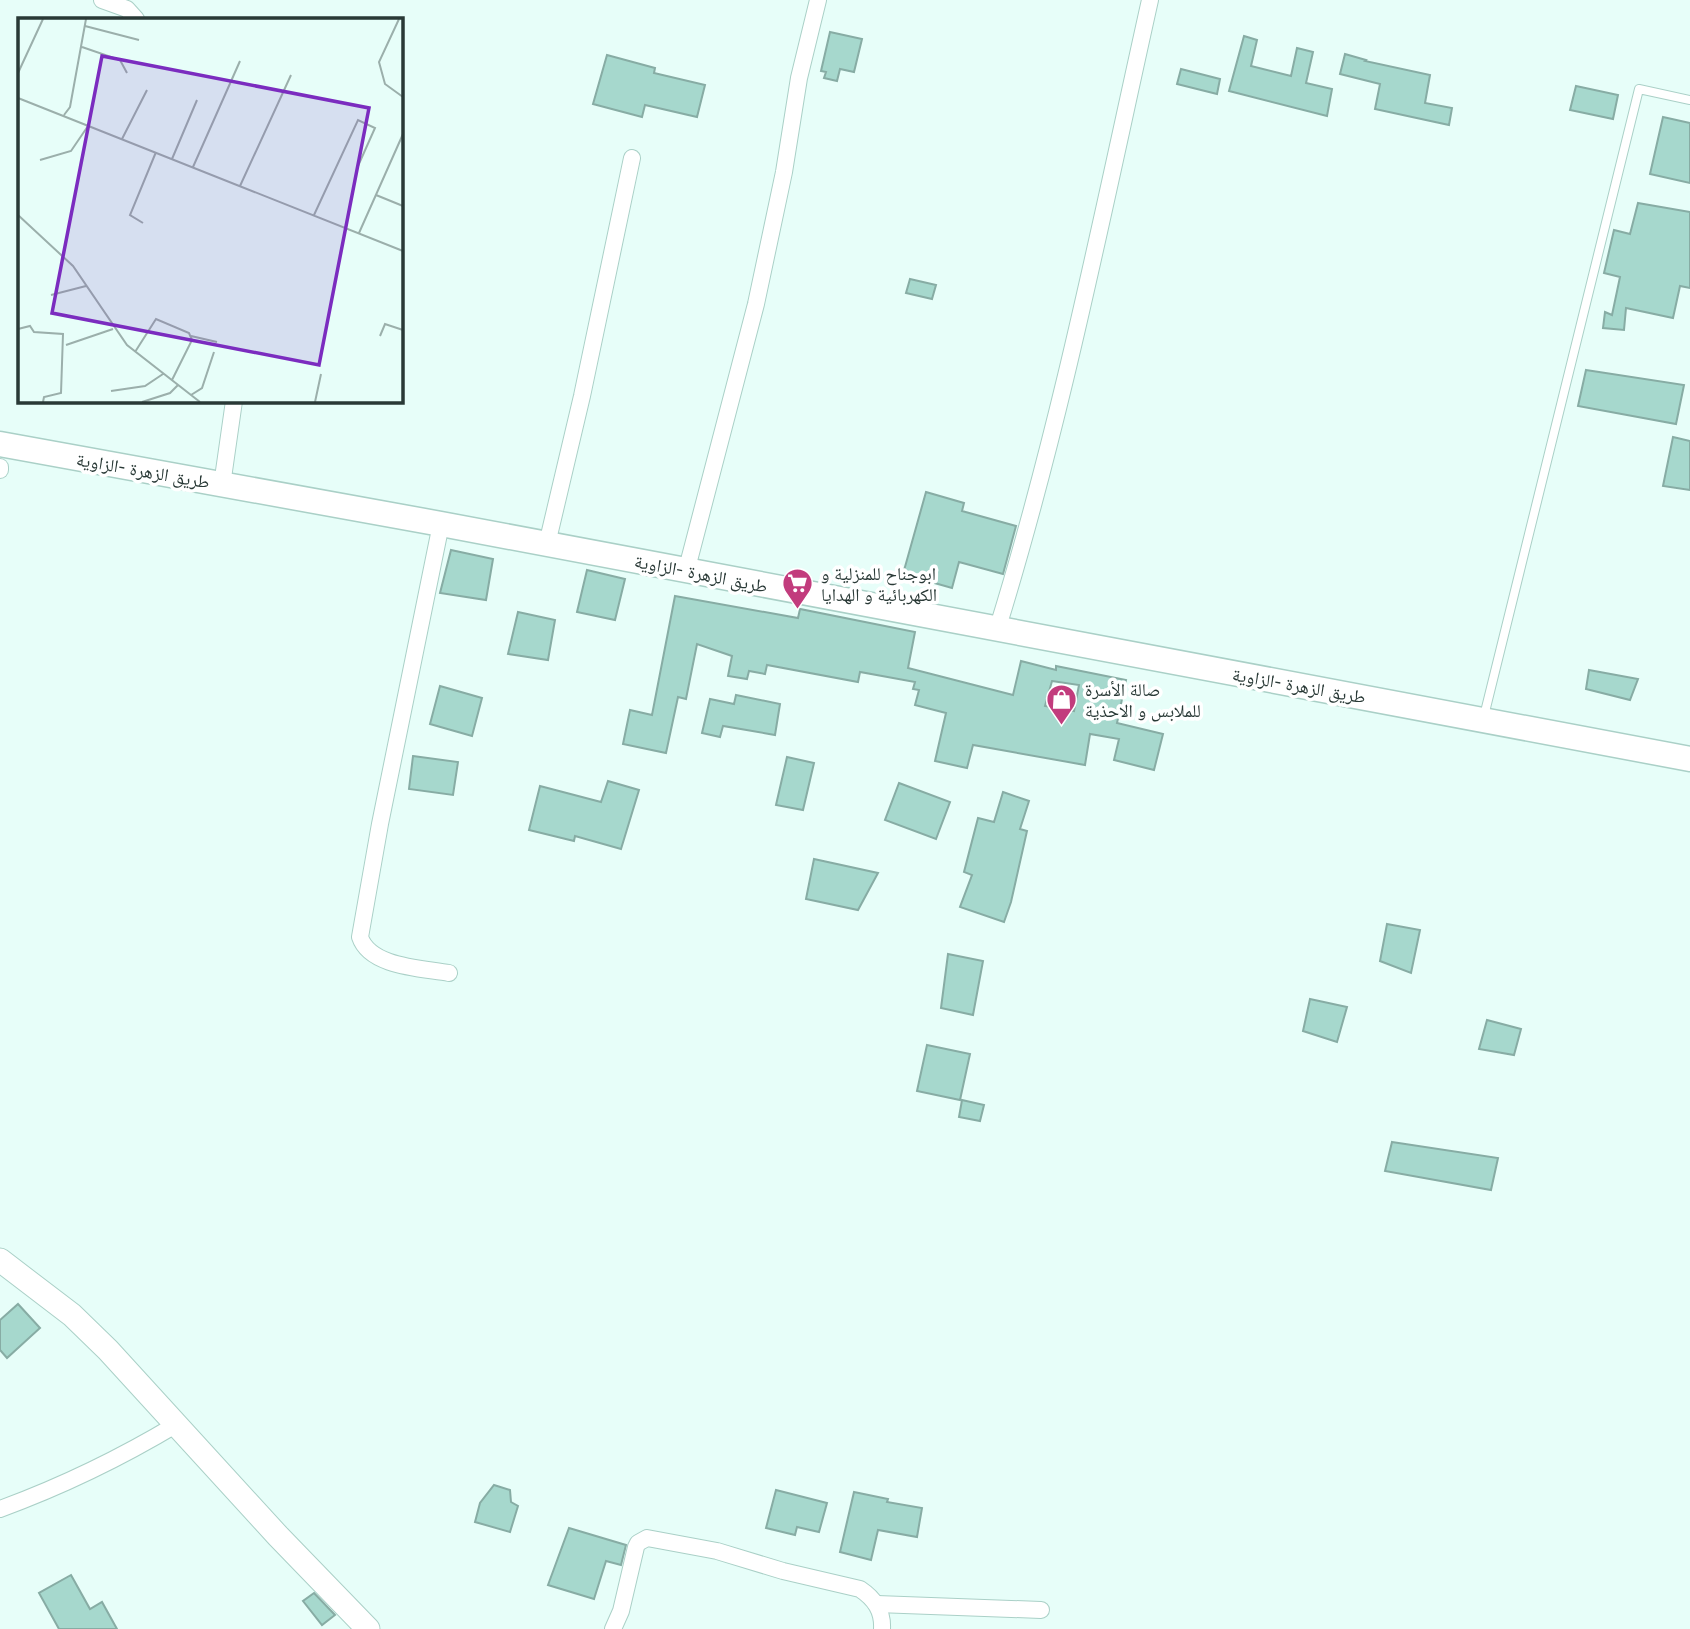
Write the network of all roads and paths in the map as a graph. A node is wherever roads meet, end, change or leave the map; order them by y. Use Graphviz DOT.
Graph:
graph roads {
  1 [pos="102,0"];
  2 [pos="818,0"];
  3 [pos="1150,0"];
  4 [pos="135,18"];
  5 [pos="1690,100"];
  6 [pos="632,158"];
  7 [pos="234,402"];
  8 [pos="0,444"];
  9 [pos="222,485"];
  10 [pos="441,524"];
  11 [pos="547,544"];
  12 [pos="686,572"];
  13 [pos="997,630"];
  14 [pos="1483,719"];
  15 [pos="1690,760"];
  16 [pos="449,973"];
  17 [pos="0,1260"];
  18 [pos="177,1424"];
  19 [pos="0,1509"];
  20 [pos="877,1604"];
  21 [pos="1041,1610"];
  22 [pos="368,1629"];
  23 [pos="614,1629"];
  24 [pos="882,1629"];
  1 -- 4 [label="street"];
  2 -- 12 [label="street"];
  3 -- 13 [label="street"];
  5 -- 14 [label="lane"];
  6 -- 11 [label="street"];
  7 -- 9 [label="street"];
  8 -- 9 [label="main road, طريق الزهرة -الزاوية"];
  9 -- 10 [label="main road, طريق الزهرة -الزاوية"];
  10 -- 11 [label="main road, طريق الزهرة -الزاوية"];
  10 -- 16 [label="street"];
  11 -- 12 [label="main road, طريق الزهرة -الزاوية"];
  12 -- 13 [label="main road, طريق الزهرة -الزاوية"];
  13 -- 14 [label="main road, طريق الزهرة -الزاوية"];
  14 -- 15 [label="main road, طريق الزهرة -الزاوية"];
  17 -- 18 [label="main road"];
  18 -- 19 [label="street"];
  18 -- 22 [label="main road"];
  20 -- 21 [label="street"];
  20 -- 23 [label="street"];
  20 -- 24 [label="street"];
}
